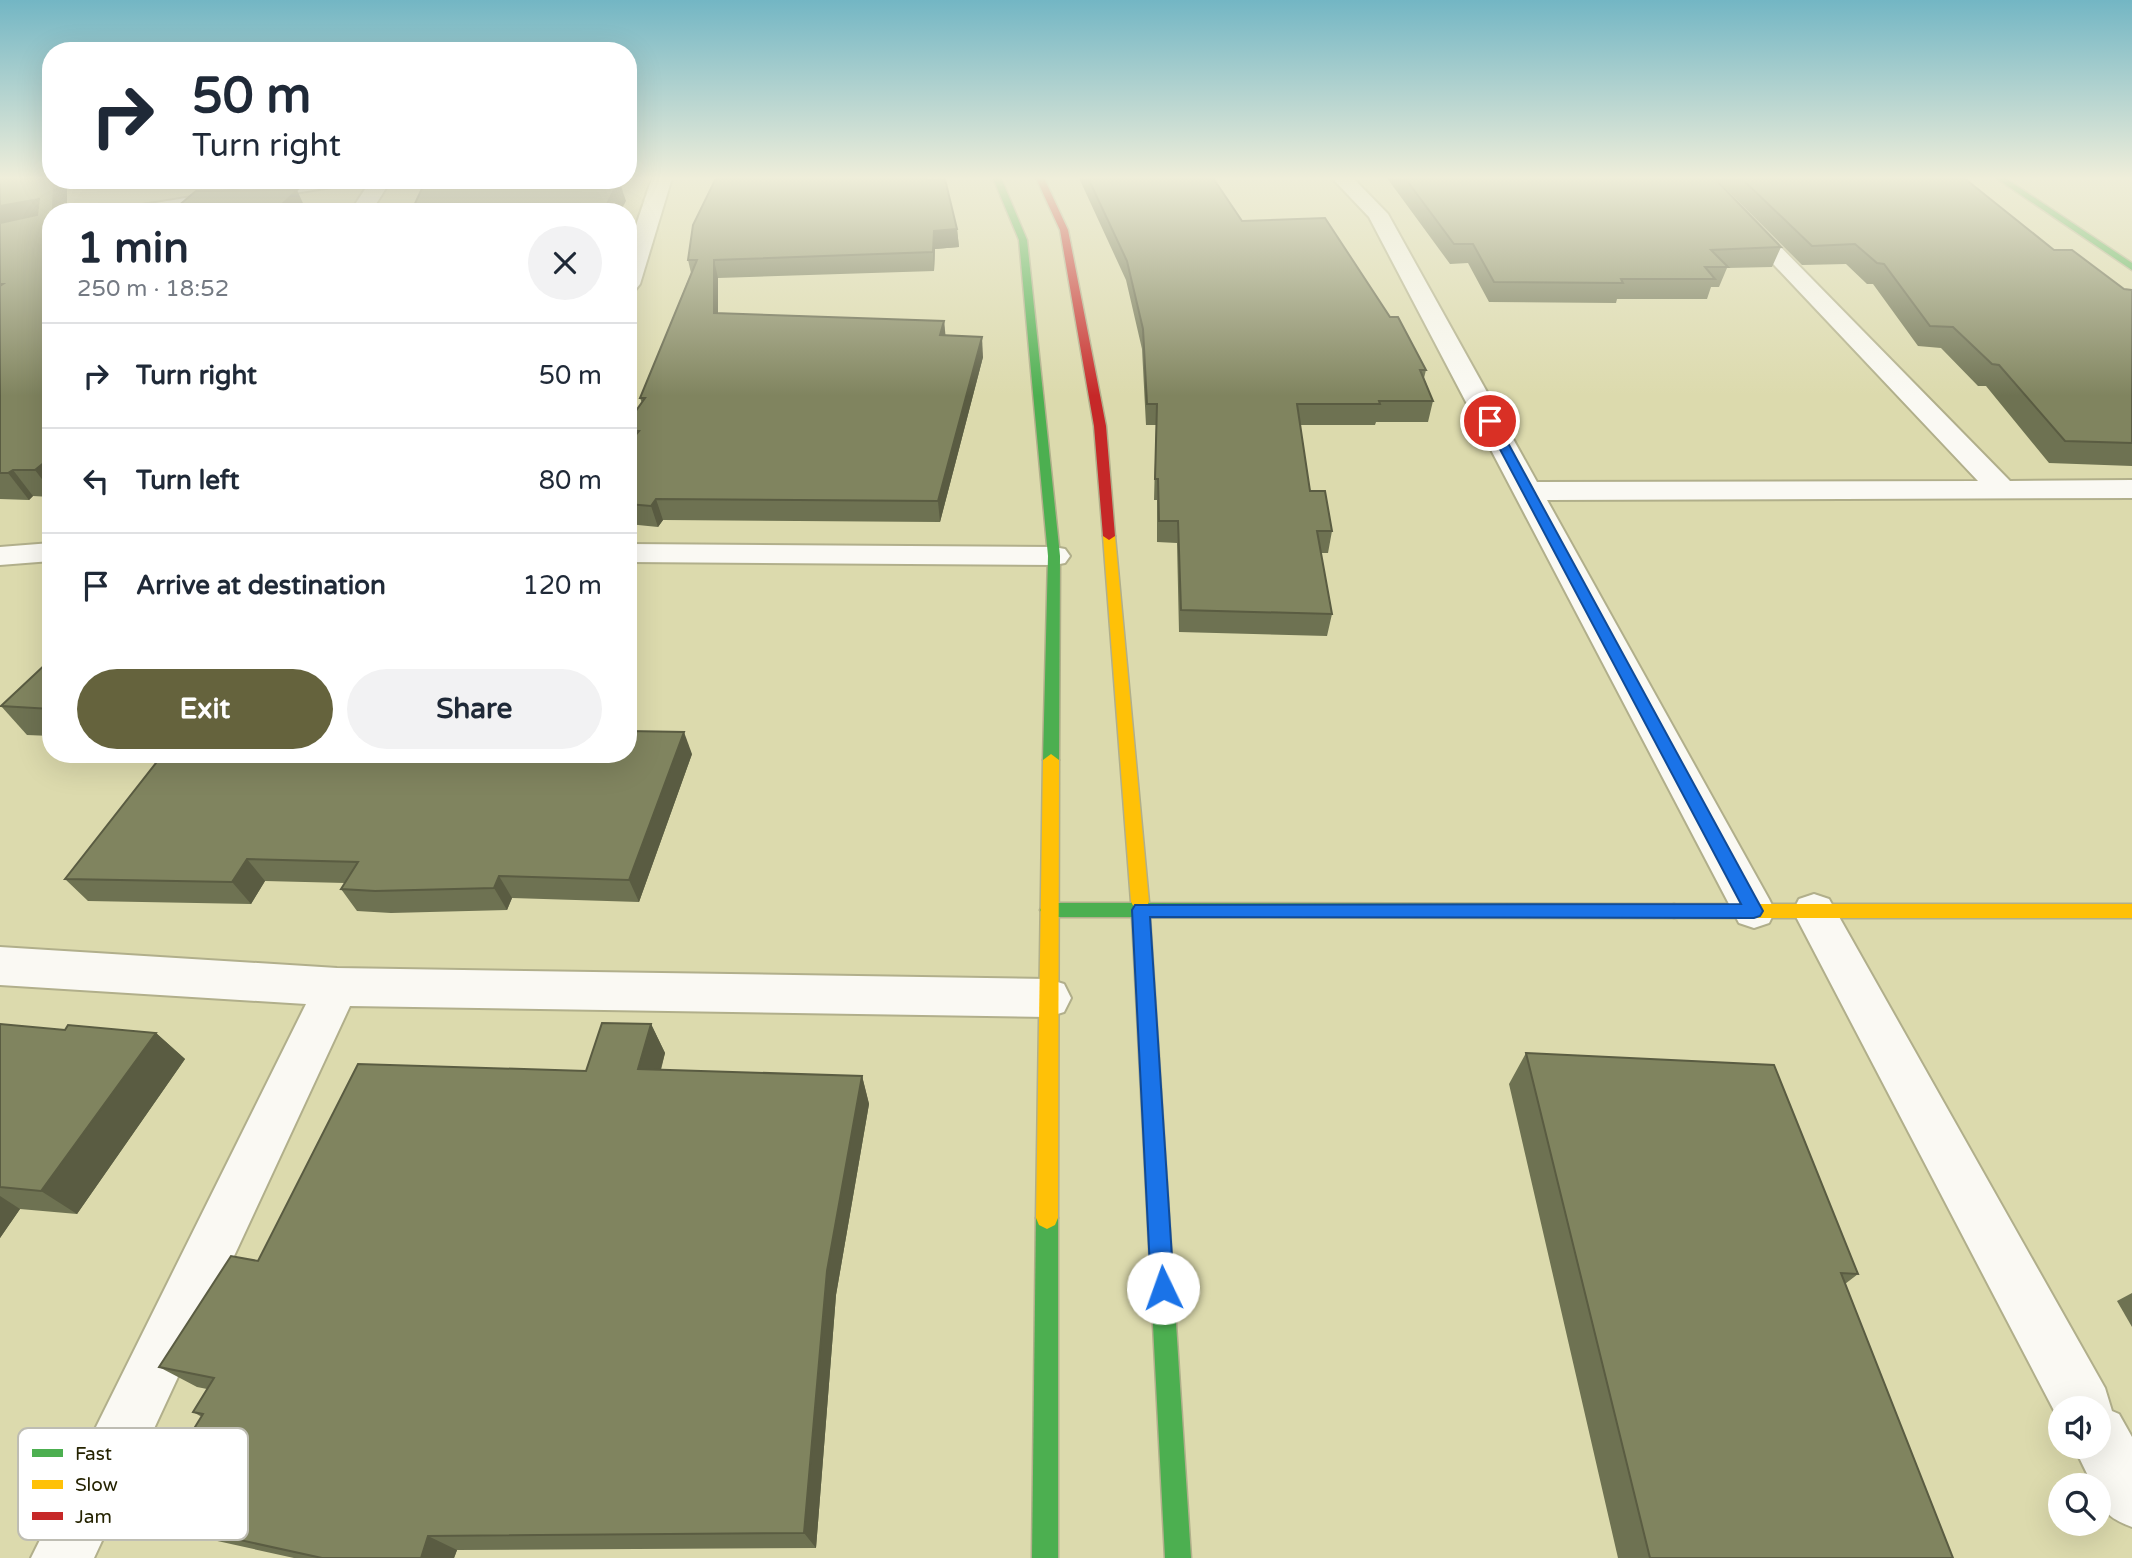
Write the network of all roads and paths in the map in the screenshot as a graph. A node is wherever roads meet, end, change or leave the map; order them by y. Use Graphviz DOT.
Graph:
graph roads {
  1 [pos="1024,251"];
  2 [pos="1068,251"];
  3 [pos="1398,251"];
  4 [pos="1772,251"];
  5 [pos="2108,251"];
  6 [pos="2132,267"];
  7 [pos="2003,489"];
  8 [pos="2132,489"];
  9 [pos="1528,491"];
  10 [pos="42,553"];
  11 [pos="637,553"];
  12 [pos="0,556"];
  13 [pos="1054,556"];
  14 [pos="1049,910"];
  15 [pos="1141,910"];
  16 [pos="1754,911"];
  17 [pos="1814,911"];
  18 [pos="2132,911"];
  19 [pos="0,966"];
  20 [pos="337,987"];
  21 [pos="1048,998"];
  22 [pos="2077,1396"];
  23 [pos="125,1428"];
  24 [pos="2111,1459"];
  25 [pos="2132,1497"];
  26 [pos="71,1540"];
  27 [pos="62,1558"];
  28 [pos="1045,1558"];
  29 [pos="1178,1558"];
  1 -- 13 [label="street"];
  2 -- 15 [label="street"];
  3 -- 9 [label="street"];
  4 -- 7 [label="street"];
  5 -- 6 [label="street"];
  7 -- 8 [label="street"];
  7 -- 9 [label="street"];
  9 -- 16 [label="street"];
  10 -- 12 [label="street"];
  11 -- 13 [label="street"];
  13 -- 14 [label="street"];
  14 -- 15 [label="street"];
  14 -- 21 [label="street"];
  15 -- 16 [label="street"];
  15 -- 29 [label="street"];
  16 -- 17 [label="street"];
  17 -- 18 [label="street"];
  17 -- 22 [label="street"];
  19 -- 20 [label="street"];
  20 -- 21 [label="street"];
  20 -- 23 [label="street"];
  21 -- 28 [label="street"];
  24 -- 25 [label="street"];
  26 -- 27 [label="street"];
}
